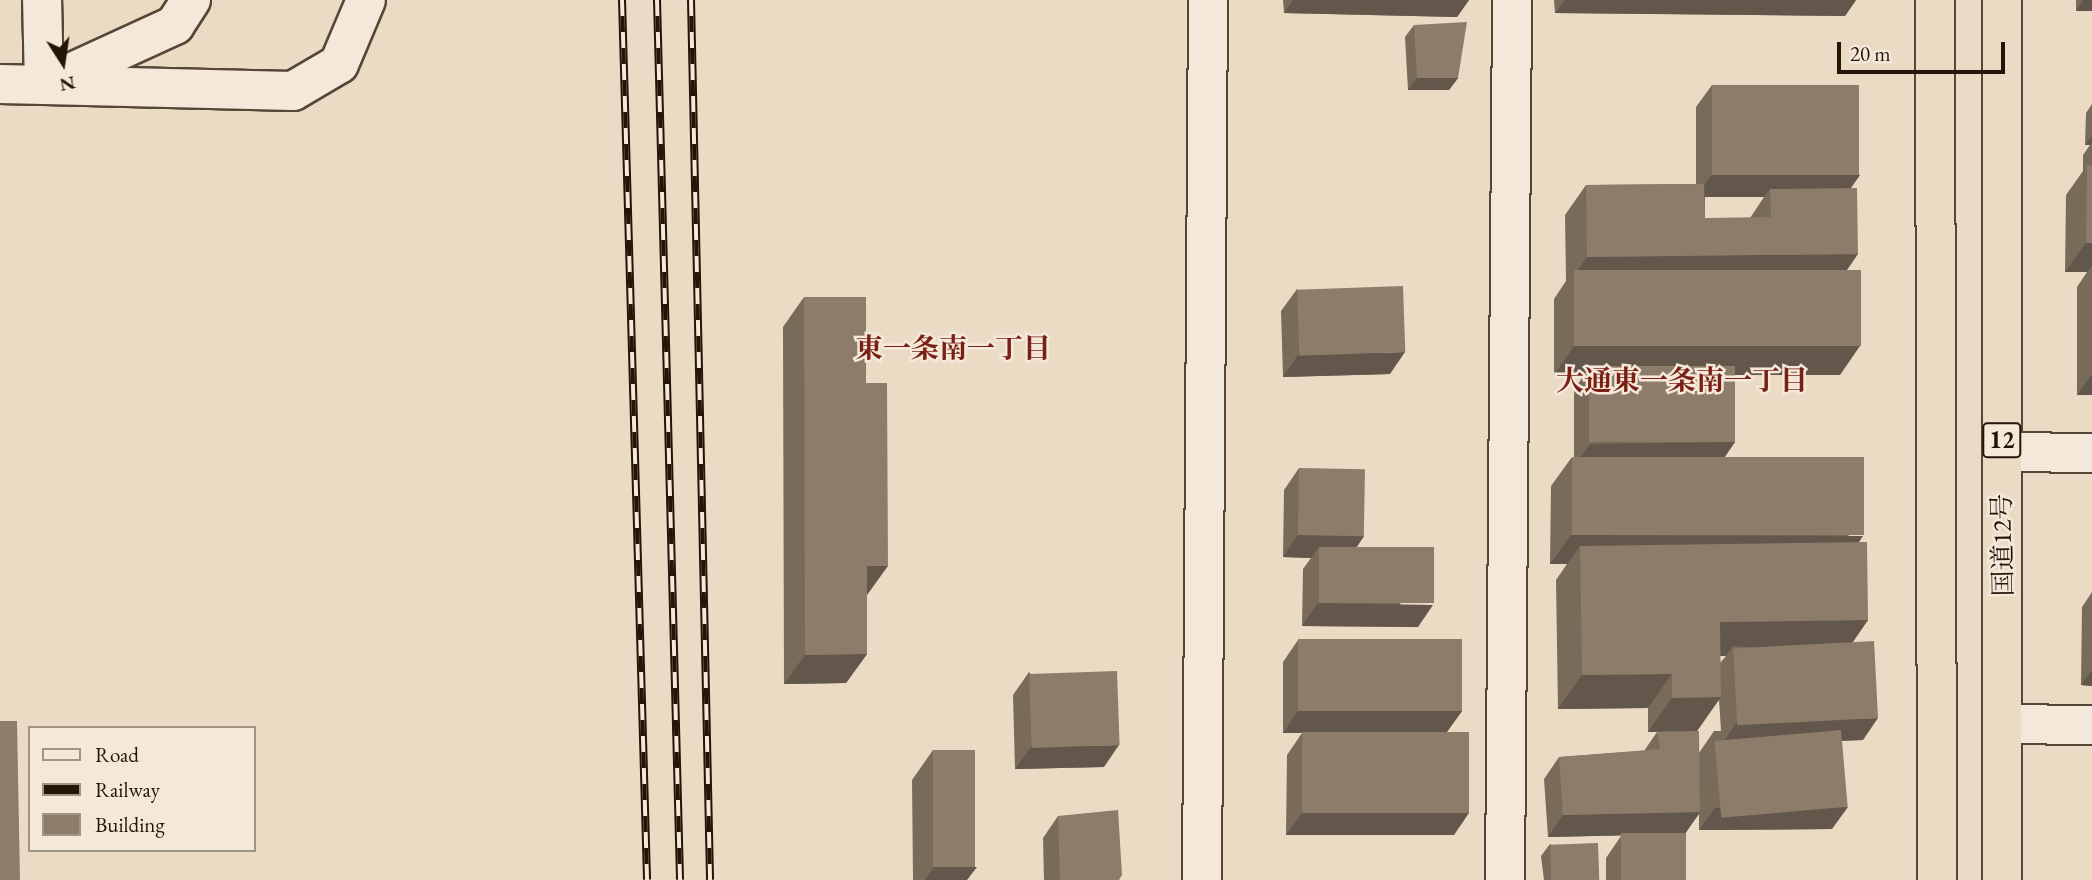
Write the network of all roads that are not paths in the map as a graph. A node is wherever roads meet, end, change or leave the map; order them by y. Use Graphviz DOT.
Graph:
graph roads {
  1 [pos="42,0"];
  2 [pos="191,0"];
  3 [pos="366,0"];
  4 [pos="1208,0"];
  5 [pos="1512,0"];
  6 [pos="1935,0"];
  7 [pos="2002,0"];
  8 [pos="0,84"];
  9 [pos="44,85"];
  10 [pos="2002,452"];
  11 [pos="2092,453"];
  12 [pos="2006,724"];
  13 [pos="2092,725"];
  14 [pos="1202,880"];
  15 [pos="1505,880"];
  16 [pos="1937,880"];
  17 [pos="2002,880"];
  1 -- 9 [label="street"];
  2 -- 9 [label="street"];
  3 -- 9 [label="street"];
  4 -- 14 [label="street"];
  5 -- 15 [label="street"];
  6 -- 16 [label="highway"];
  7 -- 10 [label="highway, 国道12号 / 12"];
  8 -- 9 [label="street"];
  10 -- 11 [label="street"];
  10 -- 12 [label="highway, 国道12号 / 12"];
  12 -- 13 [label="street"];
  12 -- 17 [label="highway, 国道12号 / 12"];
}
